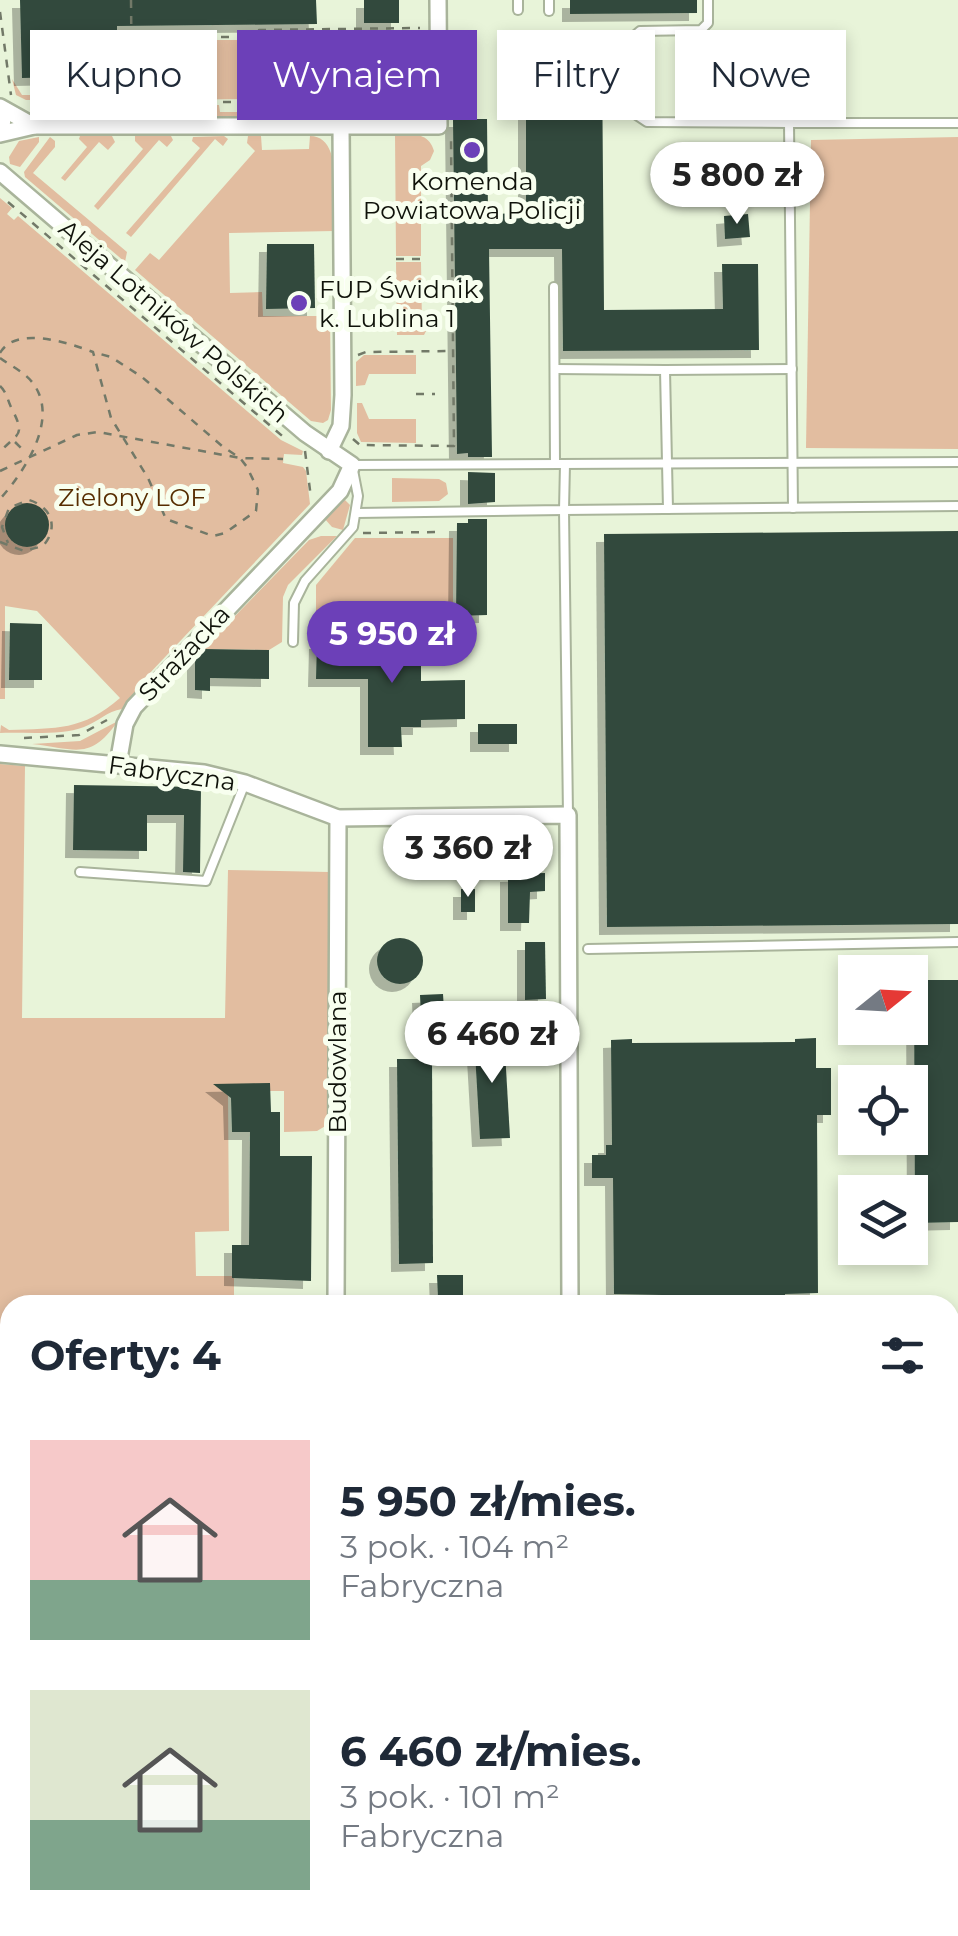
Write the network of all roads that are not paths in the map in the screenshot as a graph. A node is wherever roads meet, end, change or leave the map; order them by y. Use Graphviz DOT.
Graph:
graph roads {
  1 [pos="438,0"];
  2 [pos="549,0"];
  3 [pos="708,0"];
  4 [pos="549,10"];
  5 [pos="655,32"];
  6 [pos="0,107"];
  7 [pos="644,120"];
  8 [pos="958,122"];
  9 [pos="789,124"];
  10 [pos="34,126"];
  11 [pos="341,127"];
  12 [pos="0,134"];
  13 [pos="0,172"];
  14 [pos="554,287"];
  15 [pos="554,369"];
  16 [pos="792,369"];
  17 [pos="664,370"];
  18 [pos="329,451"];
  19 [pos="958,462"];
  20 [pos="560,464"];
  21 [pos="667,464"];
  22 [pos="792,464"];
  23 [pos="352,465"];
  24 [pos="958,506"];
  25 [pos="793,508"];
  26 [pos="668,509"];
  27 [pos="564,510"];
  28 [pos="357,513"];
  29 [pos="293,642"];
  30 [pos="0,754"];
  31 [pos="118,764"];
  32 [pos="245,783"];
  33 [pos="568,815"];
  34 [pos="338,818"];
  35 [pos="80,872"];
  36 [pos="958,942"];
  37 [pos="588,949"];
  38 [pos="336,1295"];
  39 [pos="570,1295"];
  1 -- 11 [label="street"];
  2 -- 4 [label="lane"];
  3 -- 5 [label="lane"];
  6 -- 10 [label="street"];
  7 -- 9 [label="lane"];
  8 -- 9 [label="lane"];
  9 -- 16 [label="lane"];
  10 -- 11 [label="street"];
  10 -- 12 [label="street"];
  11 -- 18 [label="street"];
  13 -- 18 [label="street, Aleja Lotników Polskich"];
  14 -- 15 [label="lane"];
  15 -- 17 [label="lane"];
  15 -- 20 [label="lane"];
  16 -- 17 [label="lane"];
  16 -- 22 [label="lane"];
  17 -- 21 [label="lane"];
  18 -- 23 [label="street, Aleja Lotników Polskich"];
  19 -- 22 [label="lane"];
  20 -- 21 [label="lane"];
  20 -- 23 [label="lane"];
  20 -- 27 [label="lane"];
  21 -- 22 [label="lane"];
  21 -- 26 [label="lane"];
  22 -- 25 [label="lane"];
  23 -- 28 [label="lane"];
  23 -- 31 [label="street, Strażacka"];
  24 -- 25 [label="lane"];
  25 -- 26 [label="lane"];
  26 -- 27 [label="lane"];
  27 -- 28 [label="lane"];
  27 -- 33 [label="lane"];
  28 -- 29 [label="lane"];
  30 -- 31 [label="street, Fabryczna"];
  31 -- 32 [label="street, Fabryczna"];
  32 -- 34 [label="street, Fabryczna"];
  32 -- 35 [label="lane"];
  33 -- 34 [label="street, Fabryczna"];
  33 -- 39 [label="street"];
  34 -- 38 [label="street, Budowlana"];
  36 -- 37 [label="lane"];
}
